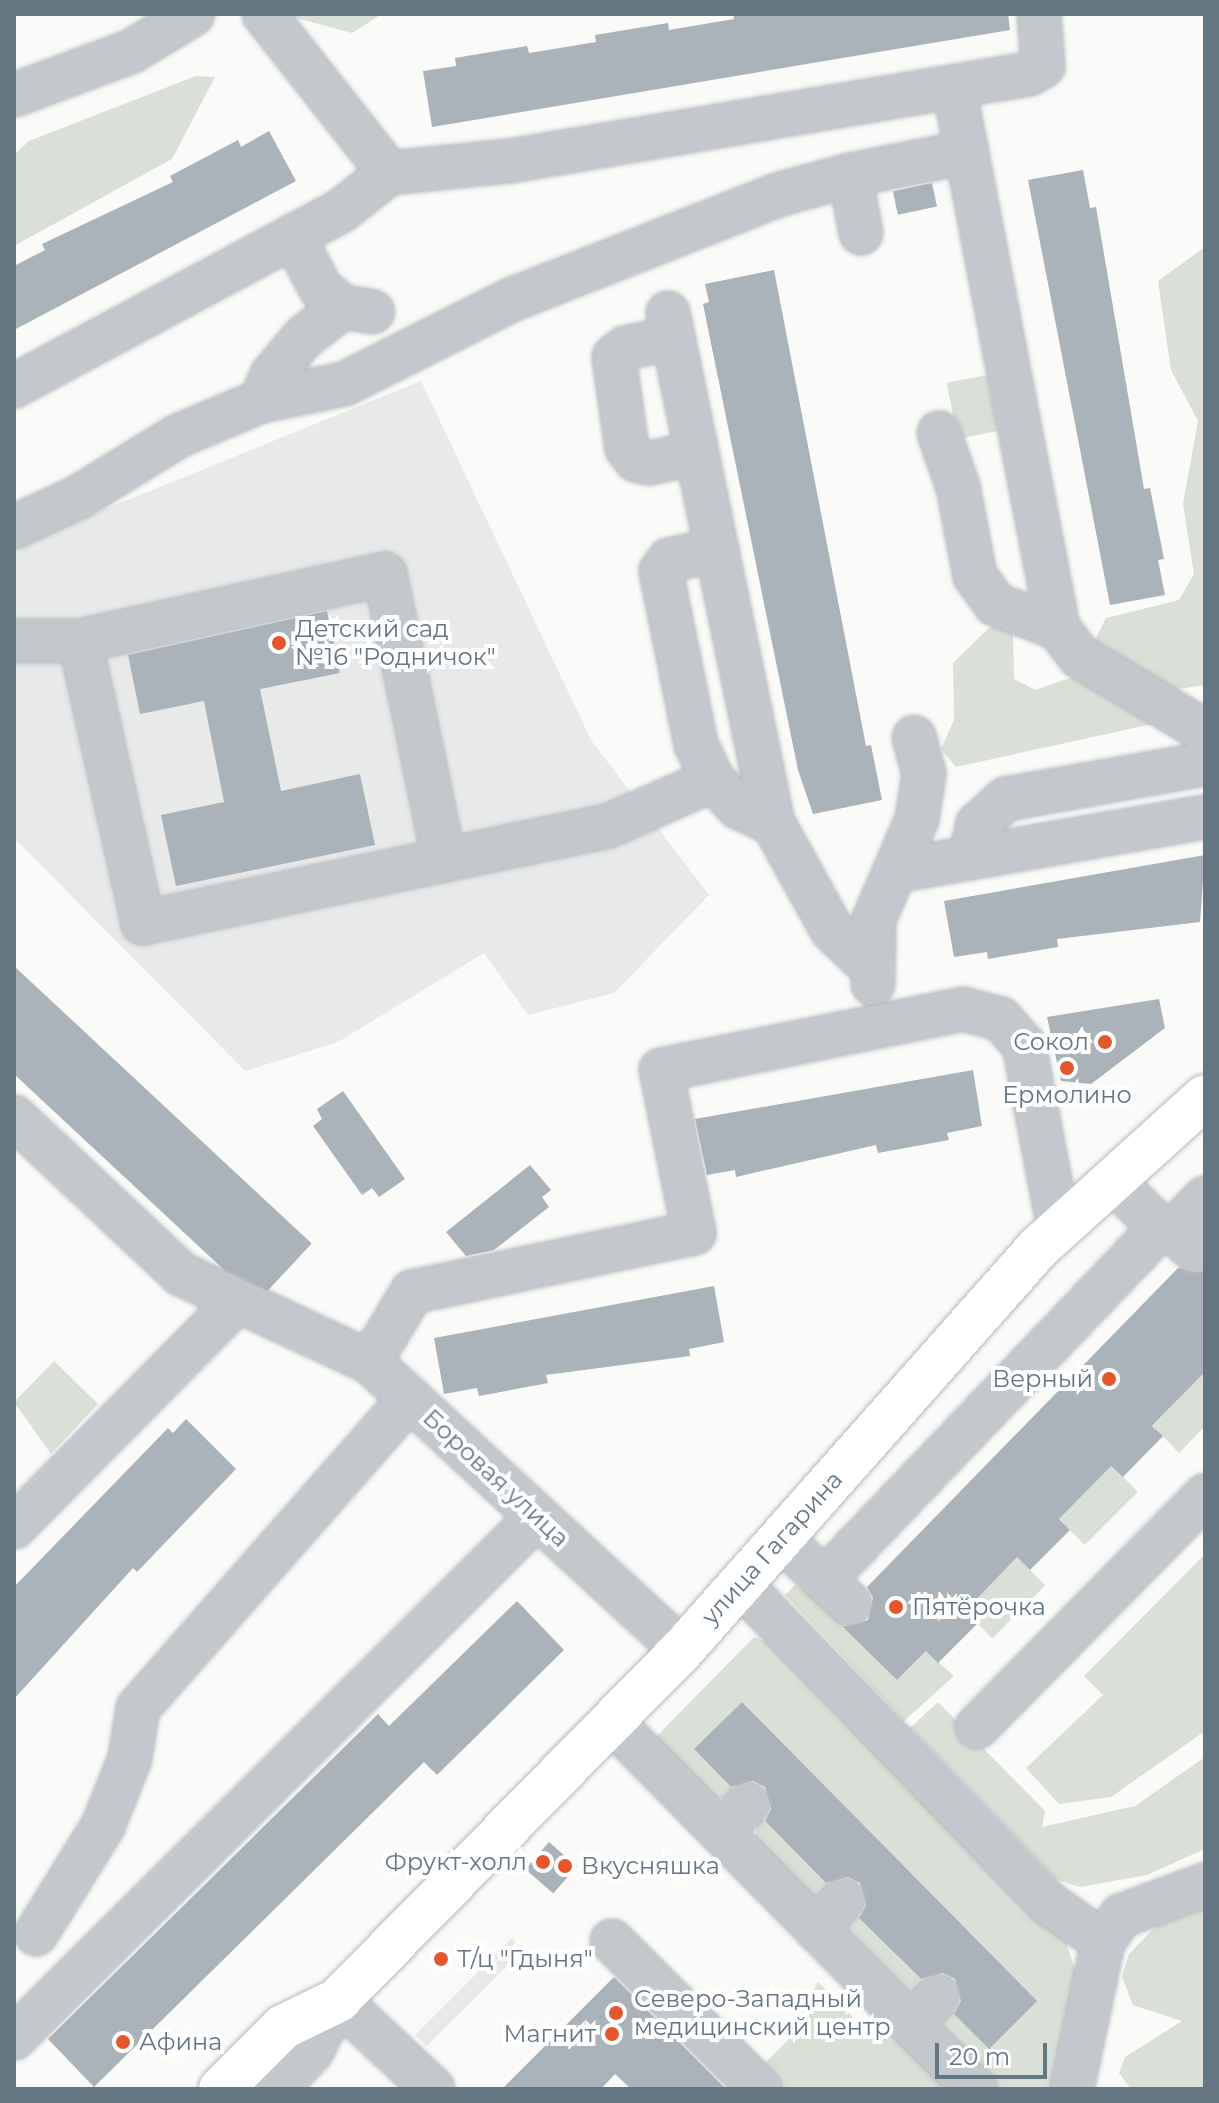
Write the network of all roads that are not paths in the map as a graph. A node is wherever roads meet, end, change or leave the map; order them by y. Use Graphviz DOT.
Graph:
graph roads {
  1 [pos="193,14"];
  2 [pos="264,14"];
  3 [pos="1039,14"];
  4 [pos="954,87"];
  5 [pos="14,95"];
  6 [pos="967,152"];
  7 [pos="389,173"];
  8 [pos="850,175"];
  9 [pos="861,233"];
  10 [pos="293,236"];
  11 [pos="14,386"];
  12 [pos="261,401"];
  13 [pos="939,433"];
  14 [pos="697,453"];
  15 [pos="14,527"];
  16 [pos="717,550"];
  17 [pos="1058,628"];
  18 [pos="14,641"];
  19 [pos="80,641"];
  20 [pos="1205,731"];
  21 [pos="914,737"];
  22 [pos="1205,764"];
  23 [pos="713,780"];
  24 [pos="1205,817"];
  25 [pos="773,823"];
  26 [pos="970,858"];
  27 [pos="444,860"];
  28 [pos="895,871"];
  29 [pos="870,966"];
  30 [pos="882,1025"];
  31 [pos="1205,1097"];
  32 [pos="14,1117"];
  33 [pos="1112,1180"];
  34 [pos="1205,1198"];
  35 [pos="1059,1228"];
  36 [pos="1176,1237"];
  37 [pos="237,1302"];
  38 [pos="370,1362"];
  39 [pos="410,1398"];
  40 [pos="1205,1496"];
  41 [pos="537,1517"];
  42 [pos="14,1527"];
  43 [pos="780,1538"];
  44 [pos="740,1584"];
  45 [pos="682,1650"];
  46 [pos="611,1721"];
  47 [pos="977,1727"];
  48 [pos="1205,1885"];
  49 [pos="25,1922"];
  50 [pos="612,1941"];
  51 [pos="1103,1942"];
  52 [pos="73,1974"];
  53 [pos="338,2000"];
  54 [pos="14,2038"];
  55 [pos="221,2089"];
  56 [pos="276,2089"];
  57 [pos="433,2089"];
  58 [pos="760,2089"];
  59 [pos="975,2089"];
  60 [pos="1072,2089"];
  1 -- 5 [label="street"];
  2 -- 7 [label="street"];
  3 -- 4 [label="street"];
  4 -- 6 [label="street"];
  4 -- 7 [label="street"];
  6 -- 8 [label="street"];
  6 -- 17 [label="street"];
  7 -- 10 [label="street"];
  8 -- 9 [label="street"];
  8 -- 12 [label="street"];
  10 -- 11 [label="street"];
  10 -- 12 [label="street"];
  12 -- 15 [label="street"];
  13 -- 17 [label="street"];
  14 -- 14 [label="street"];
  14 -- 16 [label="street"];
  16 -- 23 [label="street"];
  16 -- 25 [label="street"];
  17 -- 20 [label="street"];
  18 -- 19 [label="street"];
  19 -- 27 [label="street"];
  19 -- 27 [label="street"];
  21 -- 28 [label="street"];
  22 -- 26 [label="street"];
  23 -- 25 [label="street"];
  23 -- 27 [label="street"];
  24 -- 26 [label="street"];
  25 -- 29 [label="street"];
  26 -- 28 [label="street"];
  28 -- 29 [label="street"];
  29 -- 30 [label="street"];
  30 -- 35 [label="street"];
  30 -- 38 [label="street"];
  31 -- 33 [label="main road, улица Гагарина"];
  32 -- 37 [label="street, Боровая улица"];
  33 -- 35 [label="main road, улица Гагарина"];
  33 -- 36 [label="street"];
  34 -- 36 [label="street"];
  35 -- 43 [label="main road, улица Гагарина"];
  36 -- 43 [label="street"];
  37 -- 38 [label="street, Боровая улица"];
  37 -- 42 [label="street"];
  38 -- 39 [label="street, Боровая улица"];
  39 -- 41 [label="street, Боровая улица"];
  39 -- 49 [label="street"];
  40 -- 47 [label="street"];
  41 -- 45 [label="street, Боровая улица"];
  41 -- 52 [label="street"];
  43 -- 44 [label="main road, улица Гагарина"];
  44 -- 45 [label="main road, улица Гагарина"];
  44 -- 51 [label="street"];
  45 -- 46 [label="main road, улица Гагарина"];
  46 -- 53 [label="main road, улица Гагарина"];
  46 -- 59 [label="street"];
  48 -- 51 [label="street"];
  49 -- 52 [label="street"];
  50 -- 58 [label="street"];
  51 -- 60 [label="street"];
  52 -- 54 [label="street"];
  53 -- 55 [label="main road, улица Гагарина"];
  53 -- 56 [label="street, улица Гагарина"];
  53 -- 57 [label="street"];
}
